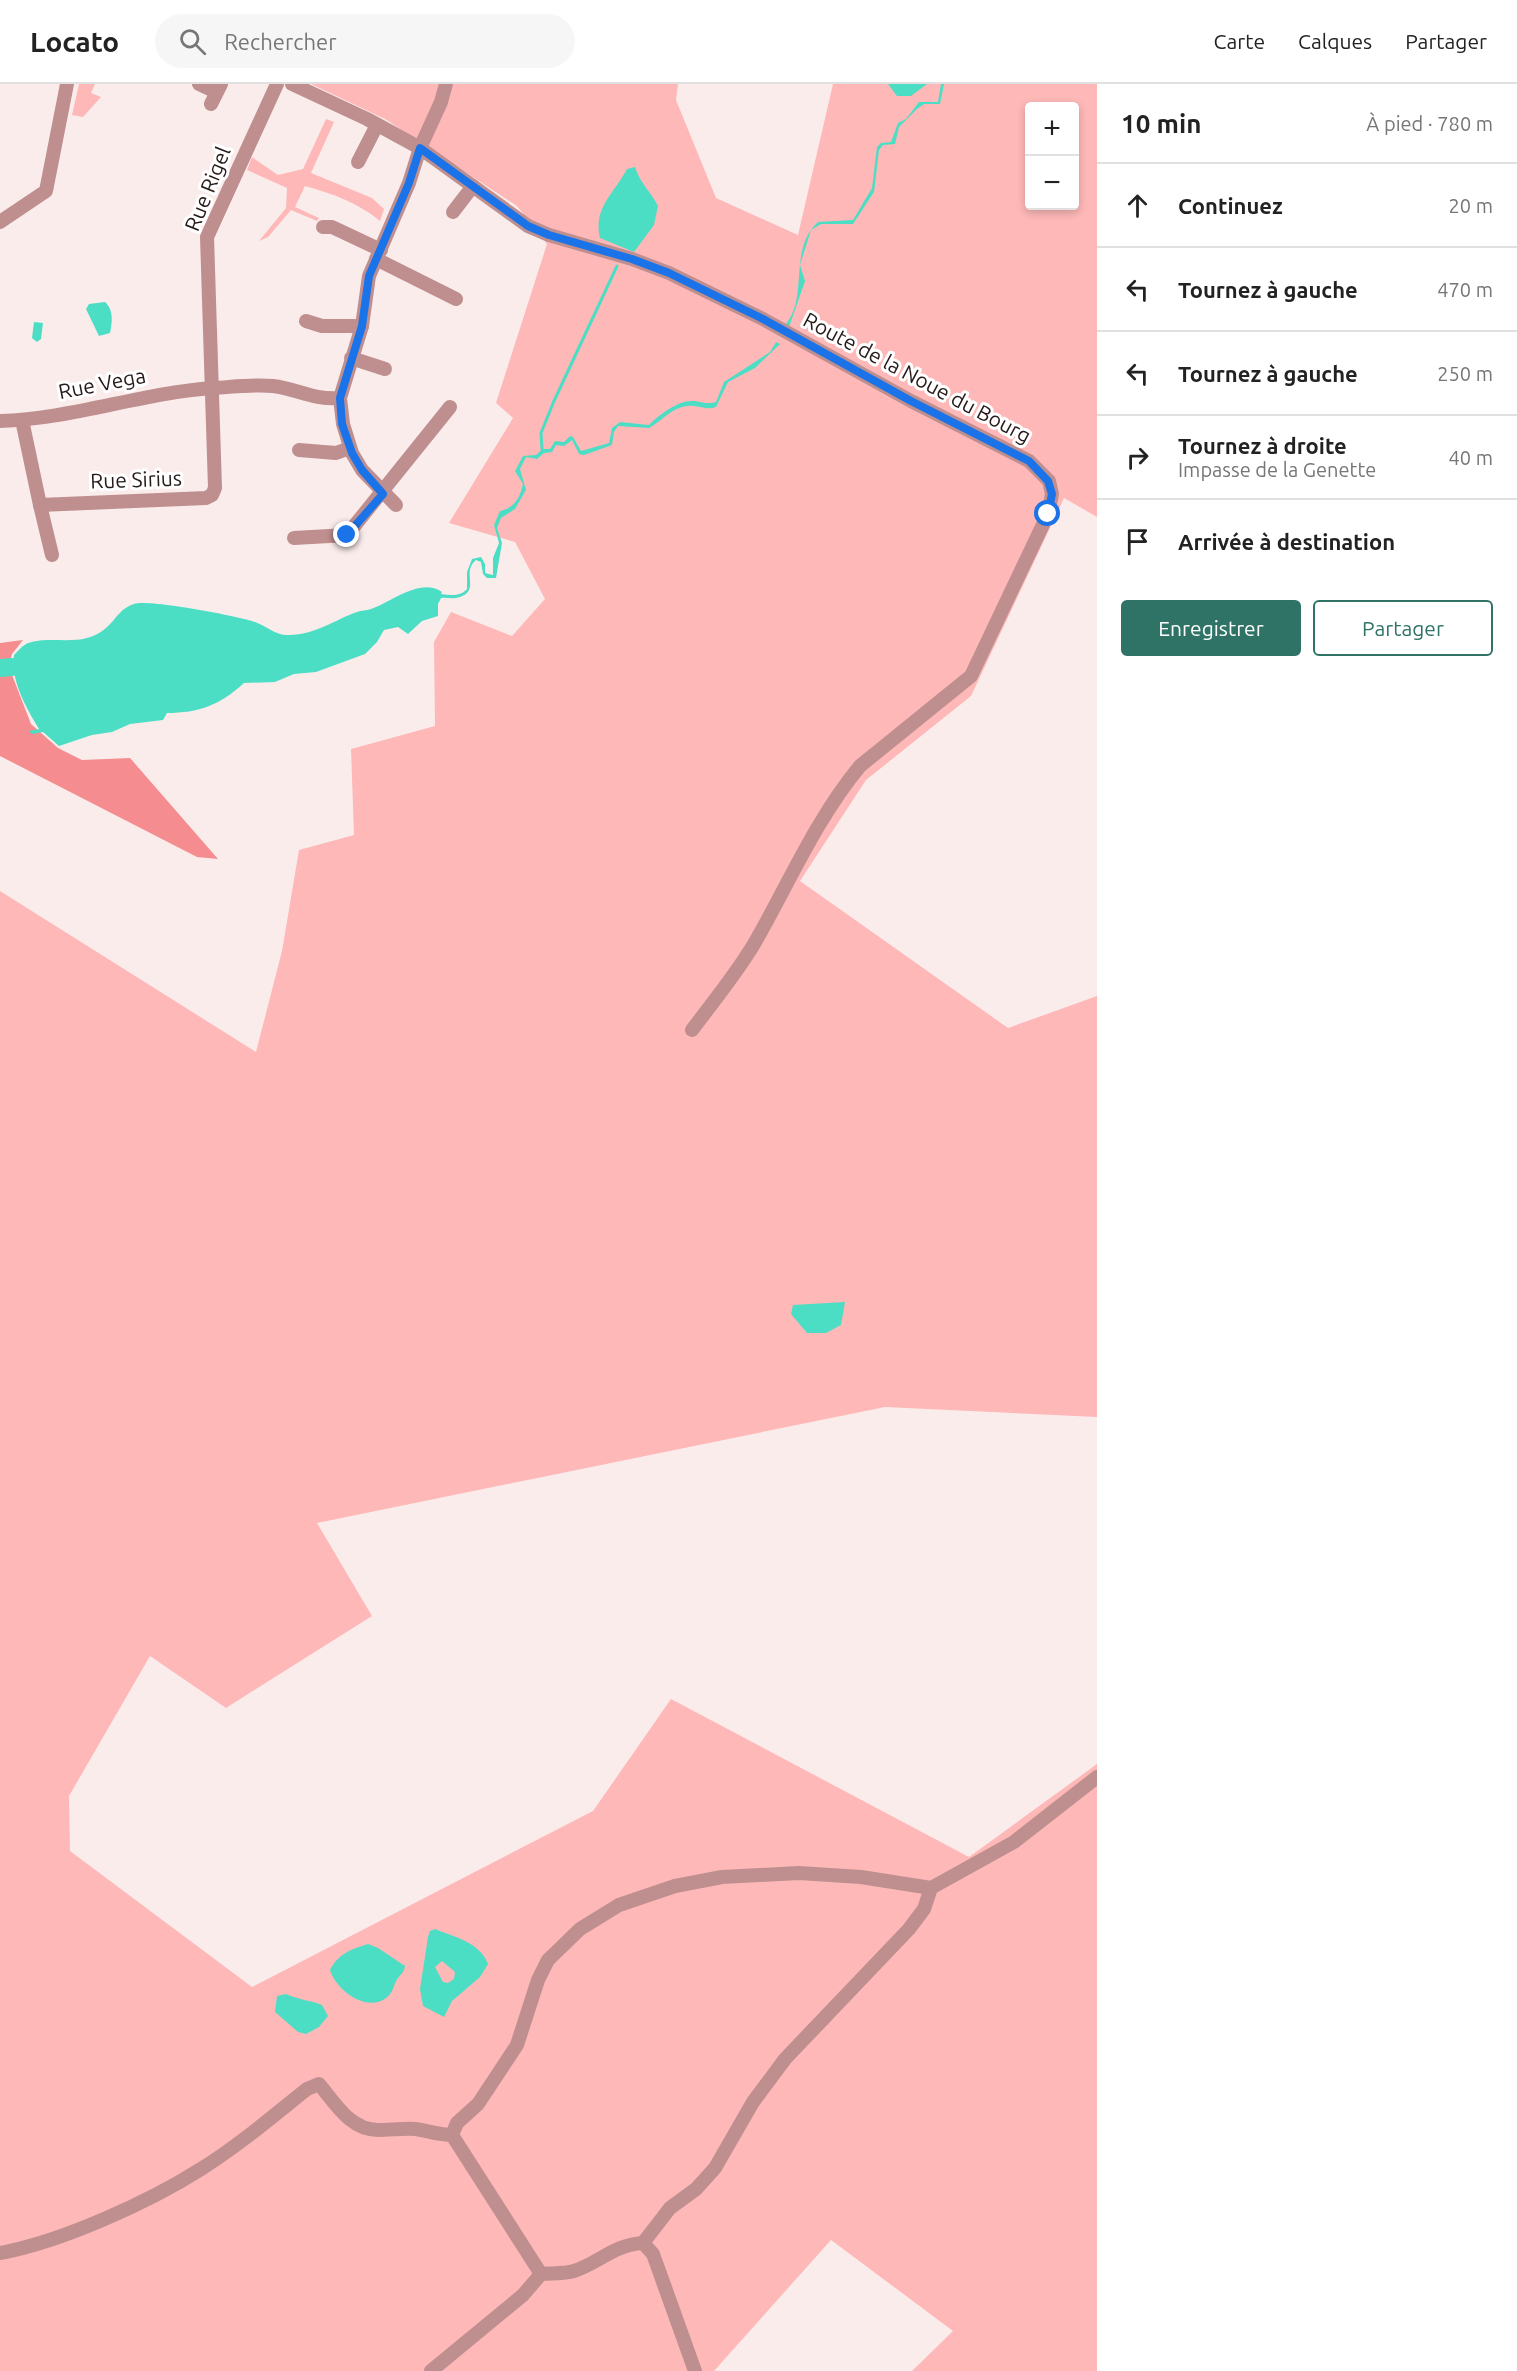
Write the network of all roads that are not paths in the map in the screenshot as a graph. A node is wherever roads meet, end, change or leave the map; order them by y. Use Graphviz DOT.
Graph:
graph roads {
  1 [pos="67,84"];
  2 [pos="200,84"];
  3 [pos="277,84"];
  4 [pos="292,84"];
  5 [pos="446,84"];
  6 [pos="216,93"];
  7 [pos="377,125"];
  8 [pos="420,148"];
  9 [pos="358,162"];
  10 [pos="473,186"];
  11 [pos="453,212"];
  12 [pos="0,222"];
  13 [pos="324,227"];
  14 [pos="379,254"];
  15 [pos="456,299"];
  16 [pos="306,321"];
  17 [pos="362,326"];
  18 [pos="351,358"];
  19 [pos="385,369"];
  20 [pos="211,388"];
  21 [pos="340,398"];
  22 [pos="450,407"];
  23 [pos="22,420"];
  24 [pos="0,421"];
  25 [pos="350,448"];
  26 [pos="299,450"];
  27 [pos="383,494"];
  28 [pos="40,505"];
  29 [pos="396,505"];
  30 [pos="294,538"];
  31 [pos="52,555"];
  32 [pos="692,1030"];
  33 [pos="1097,1777"];
  34 [pos="931,1888"];
  35 [pos="452,2135"];
  36 [pos="643,2242"];
  37 [pos="0,2253"];
  38 [pos="541,2274"];
  39 [pos="431,2371"];
  40 [pos="695,2371"];
  1 -- 12 [label="street"];
  2 -- 6 [label="street"];
  3 -- 20 [label="street, Rue Rigel"];
  4 -- 7 [label="street, Route de la Noue du Bourg"];
  5 -- 8 [label="street"];
  7 -- 8 [label="street, Route de la Noue du Bourg"];
  7 -- 9 [label="street"];
  8 -- 10 [label="street, Route de la Noue du Bourg"];
  8 -- 14 [label="street"];
  10 -- 11 [label="street"];
  10 -- 32 [label="street, Route de la Noue du Bourg"];
  13 -- 14 [label="street"];
  14 -- 15 [label="street"];
  14 -- 17 [label="street"];
  16 -- 17 [label="street"];
  17 -- 18 [label="street"];
  18 -- 19 [label="street"];
  18 -- 21 [label="street"];
  20 -- 21 [label="street, Rue Vega"];
  20 -- 23 [label="street, Rue Vega"];
  20 -- 28 [label="street, Rue Sirius"];
  21 -- 25 [label="street"];
  22 -- 27 [label="street"];
  23 -- 24 [label="street, Rue Vega"];
  23 -- 28 [label="street"];
  25 -- 26 [label="street"];
  25 -- 27 [label="street"];
  27 -- 29 [label="street"];
  27 -- 30 [label="street"];
  28 -- 31 [label="street"];
  33 -- 34 [label="street"];
  34 -- 35 [label="street"];
  34 -- 36 [label="street"];
  35 -- 37 [label="street"];
  35 -- 38 [label="street"];
  36 -- 38 [label="street"];
  36 -- 40 [label="street"];
  38 -- 39 [label="street"];
}
